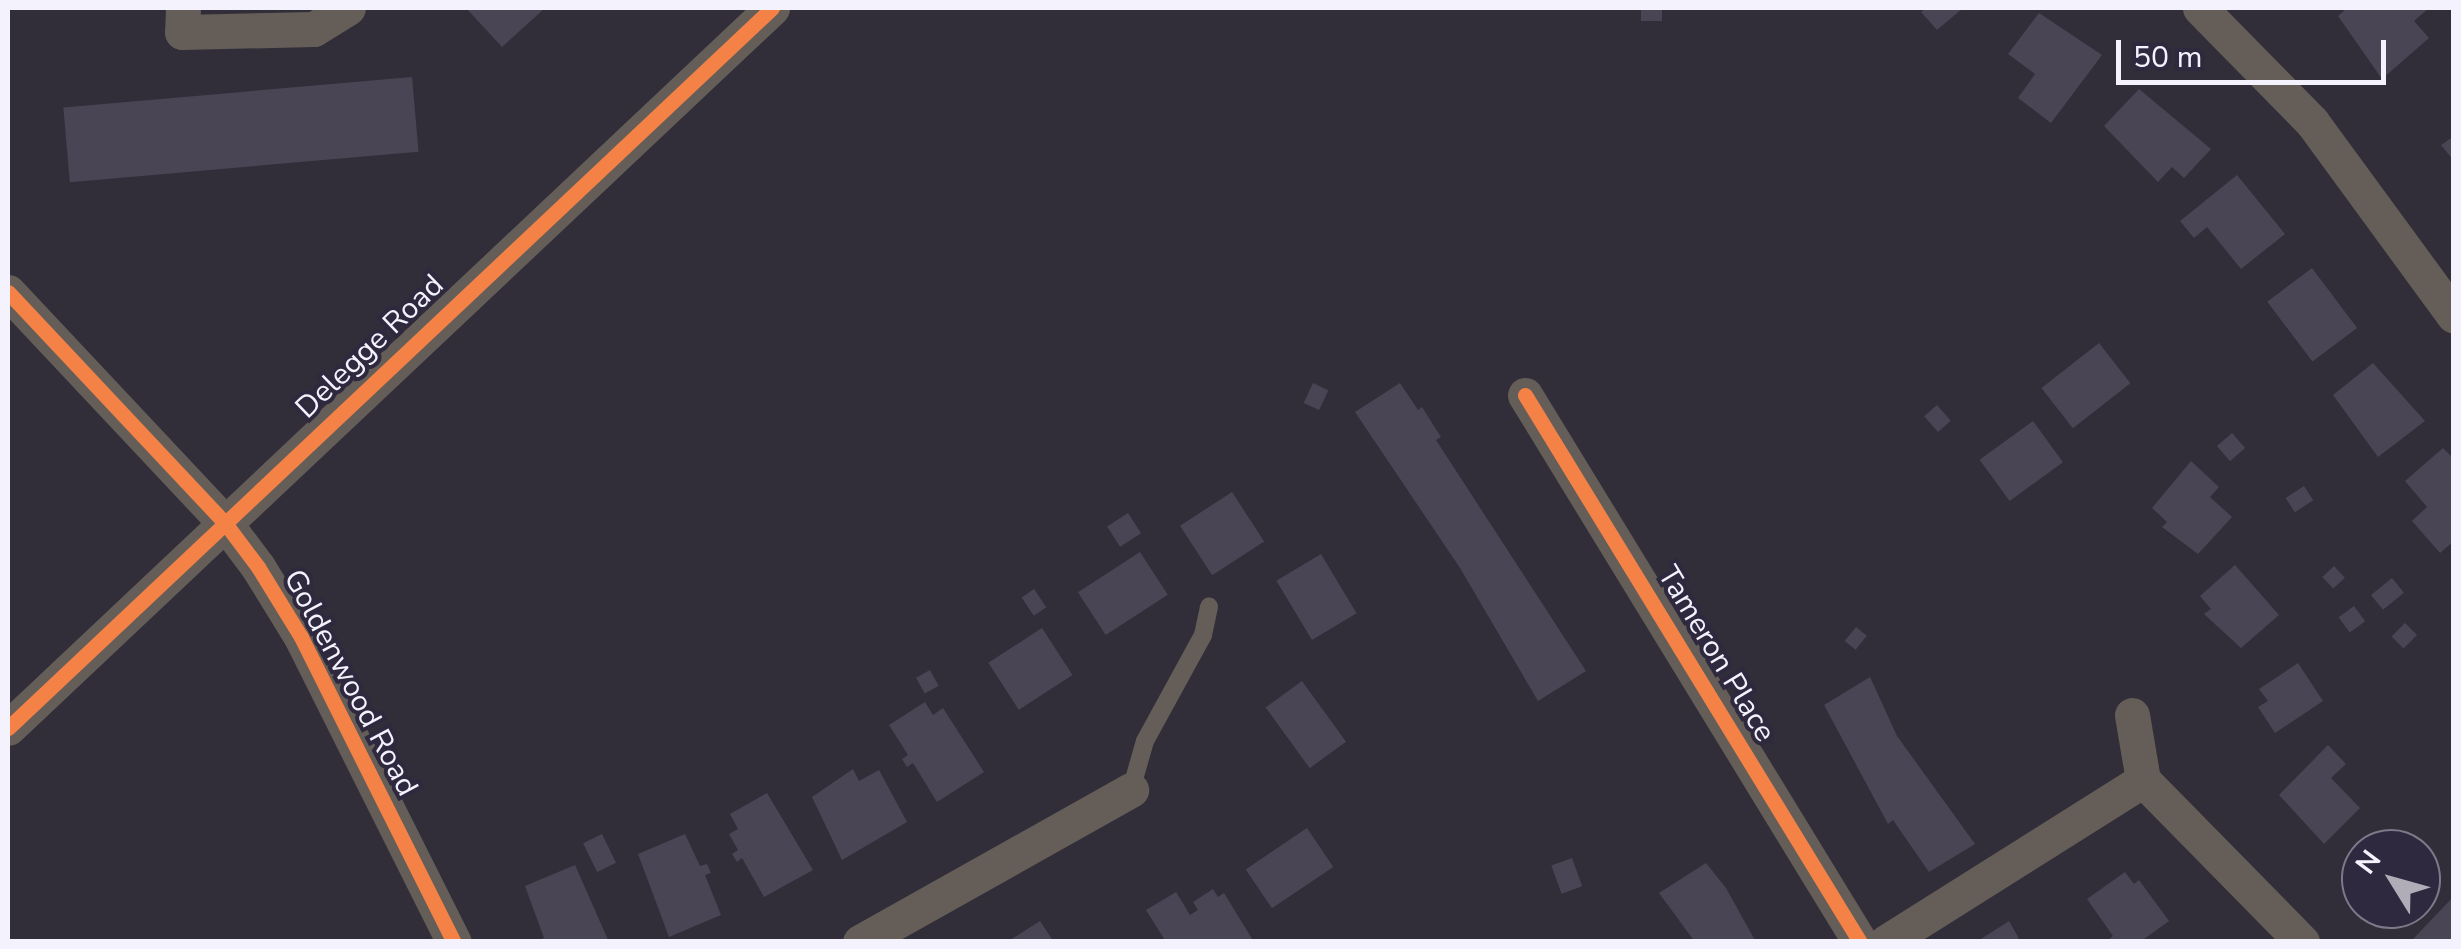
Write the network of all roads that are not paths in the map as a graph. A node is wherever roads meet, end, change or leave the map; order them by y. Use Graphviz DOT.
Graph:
graph roads {
  1 [pos="183,8"];
  2 [pos="348,8"];
  3 [pos="772,8"];
  4 [pos="2200,8"];
  5 [pos="8,292"];
  6 [pos="2451,309"];
  7 [pos="1525,394"];
  8 [pos="226,523"];
  9 [pos="1209,607"];
  10 [pos="2132,715"];
  11 [pos="8,728"];
  12 [pos="2142,780"];
  13 [pos="1131,790"];
  14 [pos="454,942"];
  15 [pos="860,942"];
  16 [pos="1860,942"];
  17 [pos="1886,942"];
  18 [pos="2302,942"];
  1 -- 2 [label="street"];
  3 -- 8 [label="street, Delegge Road"];
  4 -- 6 [label="street"];
  5 -- 8 [label="street, Goldenwood Road"];
  7 -- 16 [label="street, Tameron Place"];
  8 -- 11 [label="street, Delegge Road"];
  8 -- 14 [label="street, Goldenwood Road"];
  9 -- 13 [label="lane"];
  10 -- 12 [label="street"];
  12 -- 17 [label="street"];
  12 -- 18 [label="street"];
  13 -- 15 [label="street"];
}
